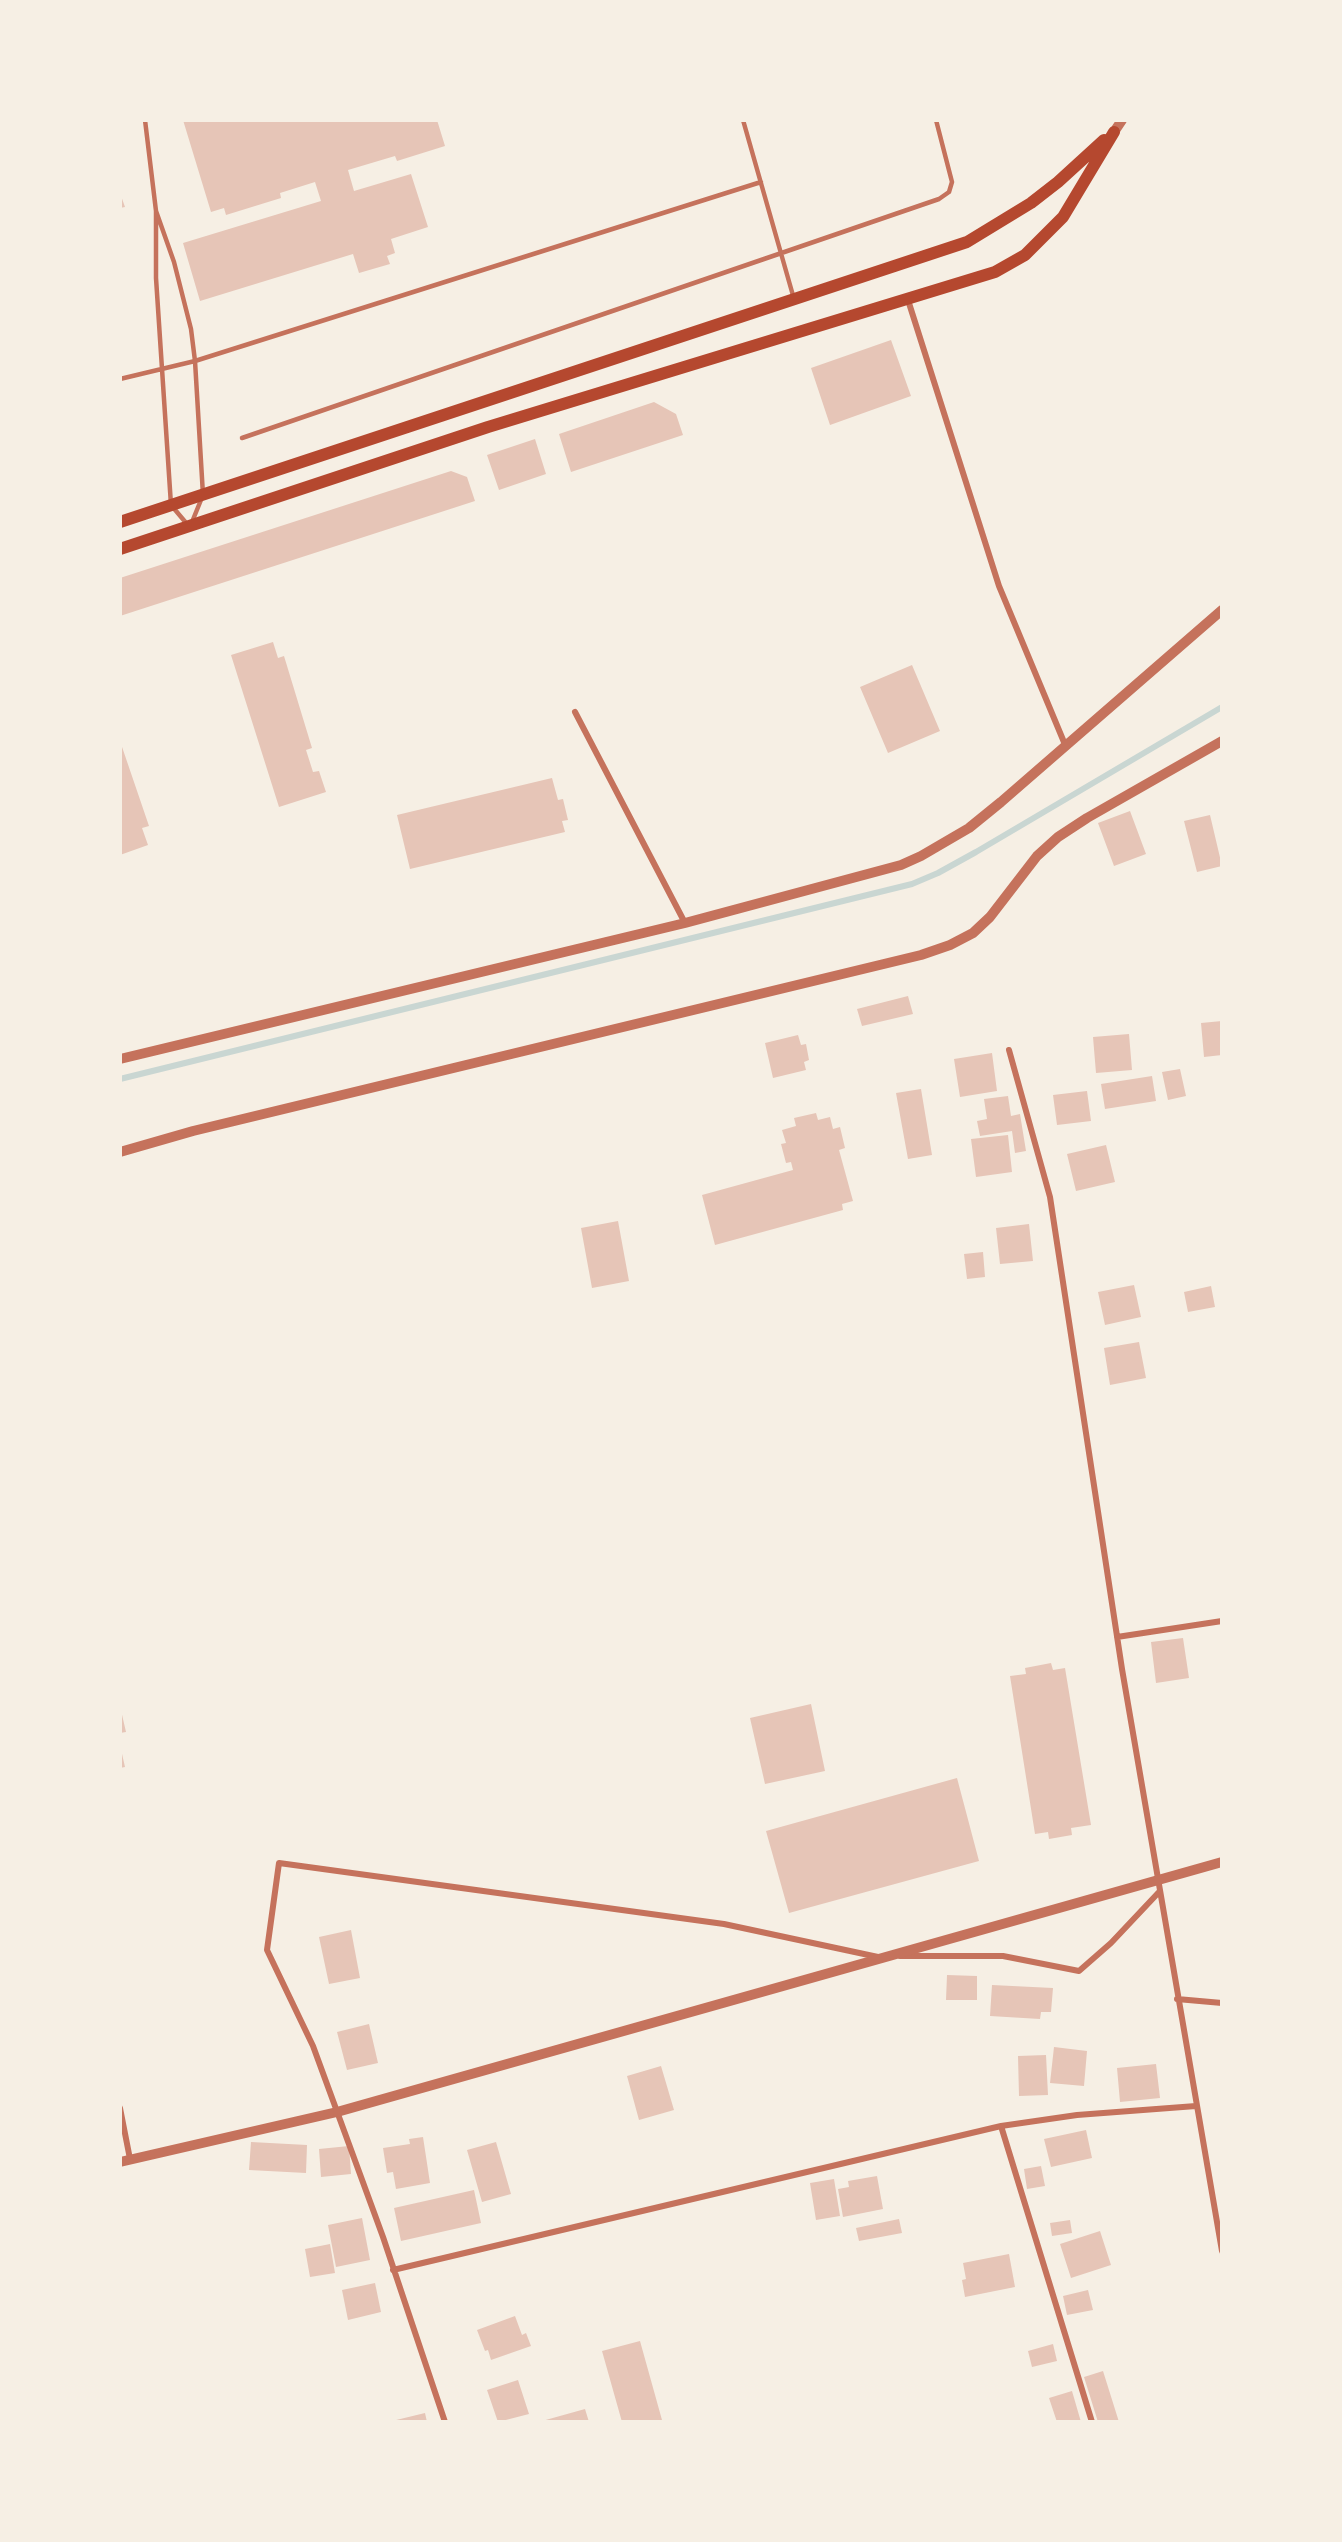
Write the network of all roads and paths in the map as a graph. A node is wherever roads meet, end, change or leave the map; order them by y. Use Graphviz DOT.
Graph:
graph roads {
  1 [pos="145,120"];
  2 [pos="743,120"];
  3 [pos="936,120"];
  4 [pos="1122,120"];
  5 [pos="1114,132"];
  6 [pos="761,182"];
  7 [pos="156,211"];
  8 [pos="781,254"];
  9 [pos="794,299"];
  10 [pos="908,300"];
  11 [pos="195,361"];
  12 [pos="163,369"];
  13 [pos="120,379"];
  14 [pos="242,438"];
  15 [pos="203,495"];
  16 [pos="171,505"];
  17 [pos="120,522"];
  18 [pos="190,527"];
  19 [pos="120,549"];
  20 [pos="1222,610"];
  21 [pos="574,712"];
  22 [pos="1222,741"];
  23 [pos="1066,748"];
  24 [pos="685,923"];
  25 [pos="1010,1050"];
  26 [pos="120,1059"];
  27 [pos="120,1152"];
  28 [pos="1222,1621"];
  29 [pos="1117,1637"];
  30 [pos="1222,1862"];
  31 [pos="1159,1885"];
  32 [pos="887,1956"];
  33 [pos="1177,1999"];
  34 [pos="1222,2003"];
  35 [pos="1196,2106"];
  36 [pos="120,2108"];
  37 [pos="337,2112"];
  38 [pos="1001,2126"];
  39 [pos="125,2161"];
  40 [pos="1222,2251"];
  41 [pos="393,2270"];
  42 [pos="445,2422"];
  43 [pos="1092,2422"];
  1 -- 7 [label="lane"];
  2 -- 6 [label="lane"];
  3 -- 8 [label="lane"];
  4 -- 5 [label="street"];
  5 -- 9 [label="main road"];
  5 -- 10 [label="main road"];
  6 -- 8 [label="lane"];
  6 -- 11 [label="lane"];
  7 -- 11 [label="lane"];
  7 -- 12 [label="lane"];
  8 -- 9 [label="lane"];
  8 -- 14 [label="lane"];
  9 -- 15 [label="main road"];
  10 -- 18 [label="main road"];
  10 -- 23 [label="street"];
  11 -- 12 [label="lane"];
  11 -- 15 [label="lane"];
  12 -- 13 [label="lane"];
  12 -- 16 [label="lane"];
  15 -- 16 [label="main road"];
  15 -- 18 [label="lane"];
  16 -- 17 [label="main road"];
  16 -- 18 [label="lane"];
  18 -- 19 [label="main road"];
  20 -- 23 [label="street"];
  21 -- 24 [label="street"];
  22 -- 27 [label="street"];
  23 -- 24 [label="street"];
  24 -- 26 [label="street"];
  25 -- 29 [label="street"];
  28 -- 29 [label="street"];
  29 -- 31 [label="street"];
  30 -- 31 [label="street"];
  31 -- 32 [label="street"];
  31 -- 32 [label="street"];
  31 -- 33 [label="street"];
  32 -- 37 [label="street"];
  32 -- 37 [label="street"];
  33 -- 34 [label="street"];
  33 -- 35 [label="street"];
  35 -- 38 [label="street"];
  35 -- 40 [label="street"];
  36 -- 39 [label="street"];
  37 -- 39 [label="street"];
  37 -- 41 [label="street"];
  38 -- 41 [label="street"];
  38 -- 43 [label="street"];
  41 -- 42 [label="street"];
}
